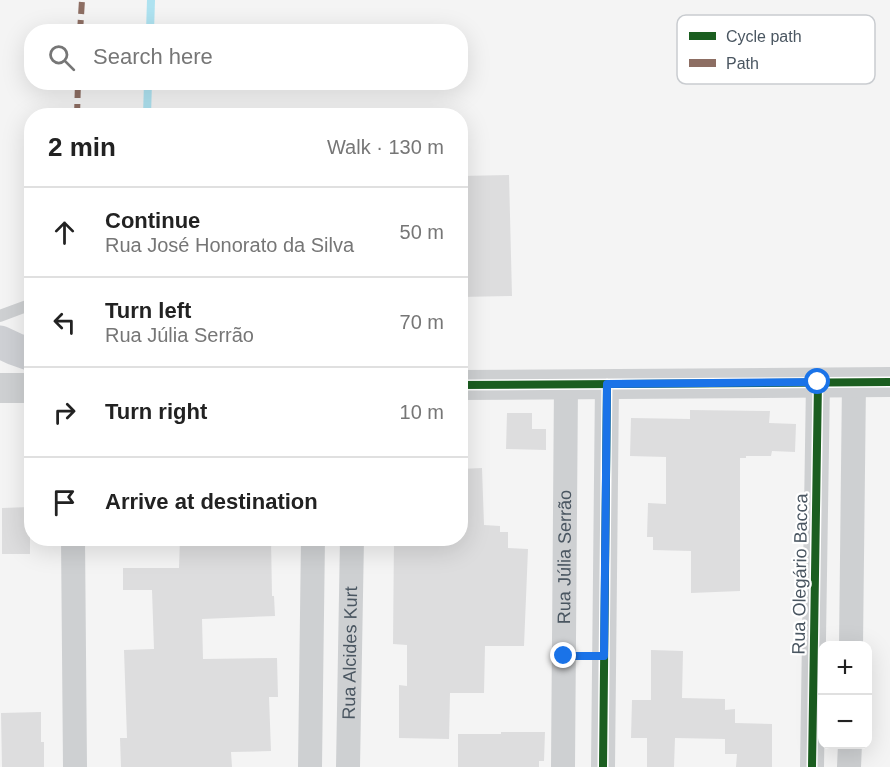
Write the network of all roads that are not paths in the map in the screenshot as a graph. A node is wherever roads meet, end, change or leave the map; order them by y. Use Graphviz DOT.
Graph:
graph roads {
  1 [pos="24,307"];
  2 [pos="0,316"];
  3 [pos="0,342"];
  4 [pos="24,352"];
  5 [pos="818,382"];
  6 [pos="854,382"];
  7 [pos="890,382"];
  8 [pos="566,384"];
  9 [pos="607,384"];
  10 [pos="468,385"];
  11 [pos="73,546"];
  12 [pos="313,546"];
  13 [pos="352,546"];
  14 [pos="851,641"];
  15 [pos="564,656"];
  16 [pos="604,656"];
  17 [pos="850,749"];
  18 [pos="75,767"];
  19 [pos="310,767"];
  20 [pos="348,767"];
  21 [pos="563,767"];
  22 [pos="603,767"];
  23 [pos="812,767"];
  24 [pos="849,767"];
  1 -- 2 [label="lane"];
  3 -- 4 [label="main road"];
  5 -- 6 [label="street"];
  5 -- 9 [label="street"];
  5 -- 23 [label="street, Rua Olegário Bacca"];
  6 -- 7 [label="street"];
  6 -- 14 [label="street"];
  8 -- 9 [label="street"];
  8 -- 10 [label="street"];
  8 -- 15 [label="street, Rua Júlia Serrão"];
  9 -- 16 [label="street"];
  11 -- 18 [label="street"];
  12 -- 19 [label="street"];
  13 -- 20 [label="street, Rua Alcides Kurt"];
  15 -- 16 [label="street"];
  15 -- 21 [label="street, Rua Júlia Serrão"];
  16 -- 22 [label="street"];
  17 -- 24 [label="street"];
}
